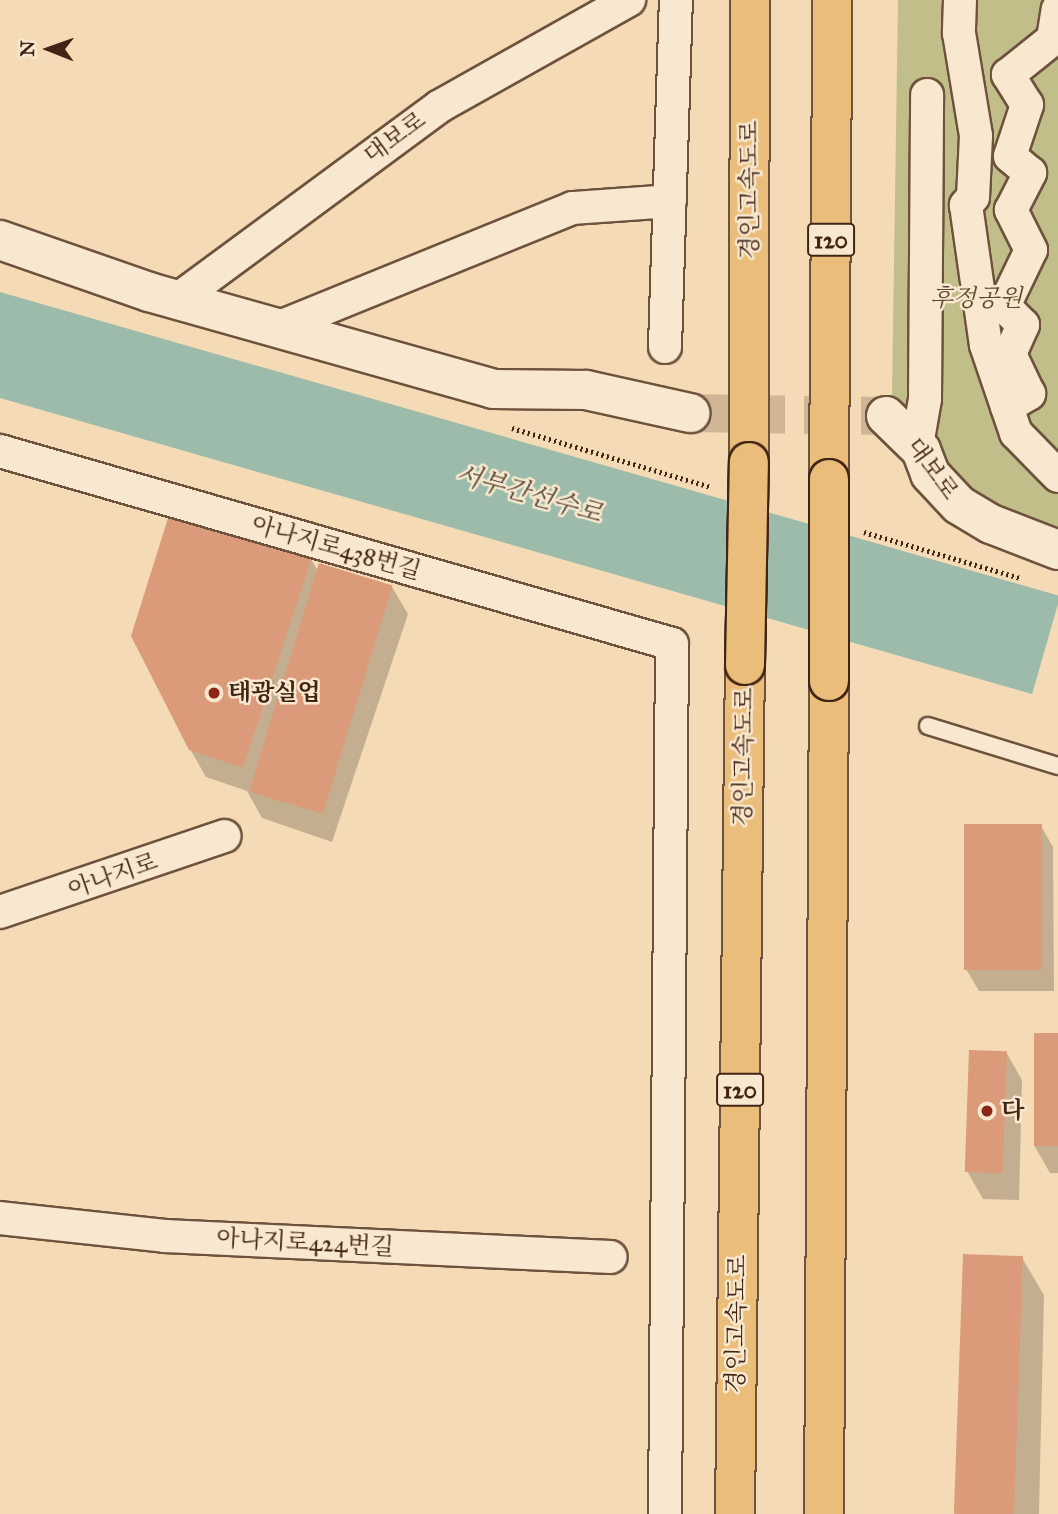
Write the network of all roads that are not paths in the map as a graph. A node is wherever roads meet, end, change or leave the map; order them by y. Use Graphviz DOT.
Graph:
graph roads {
  1 [pos="629,0"];
  2 [pos="676,0"];
  3 [pos="750,0"];
  4 [pos="832,0"];
  5 [pos="960,0"];
  6 [pos="1058,9"];
  7 [pos="927,95"];
  8 [pos="670,201"];
  9 [pos="0,240"];
  10 [pos="177,300"];
  11 [pos="277,328"];
  12 [pos="665,347"];
  13 [pos="1007,407"];
  14 [pos="690,413"];
  15 [pos="886,416"];
  16 [pos="917,445"];
  17 [pos="0,451"];
  18 [pos="1058,476"];
  19 [pos="1058,550"];
  20 [pos="928,726"];
  21 [pos="1058,766"];
  22 [pos="225,836"];
  23 [pos="0,912"];
  24 [pos="0,1218"];
  25 [pos="611,1257"];
  26 [pos="665,1514"];
  27 [pos="735,1514"];
  28 [pos="824,1514"];
  1 -- 10 [label="street, 대보로"];
  2 -- 8 [label="street"];
  3 -- 27 [label="highway, 경인고속도로 / 120, bridge"];
  4 -- 28 [label="highway, 120, bridge"];
  5 -- 13 [label="street"];
  6 -- 13 [label="street"];
  7 -- 16 [label="street"];
  8 -- 11 [label="street"];
  8 -- 12 [label="street"];
  9 -- 10 [label="street"];
  10 -- 11 [label="street"];
  11 -- 14 [label="street"];
  13 -- 18 [label="street"];
  15 -- 16 [label="street, 대보로"];
  16 -- 19 [label="street, 대보로"];
  17 -- 26 [label="street, 아나지로438번길"];
  20 -- 21 [label="lane"];
  22 -- 23 [label="street, 아나지로"];
  24 -- 25 [label="street, 아나지로424번길"];
}
